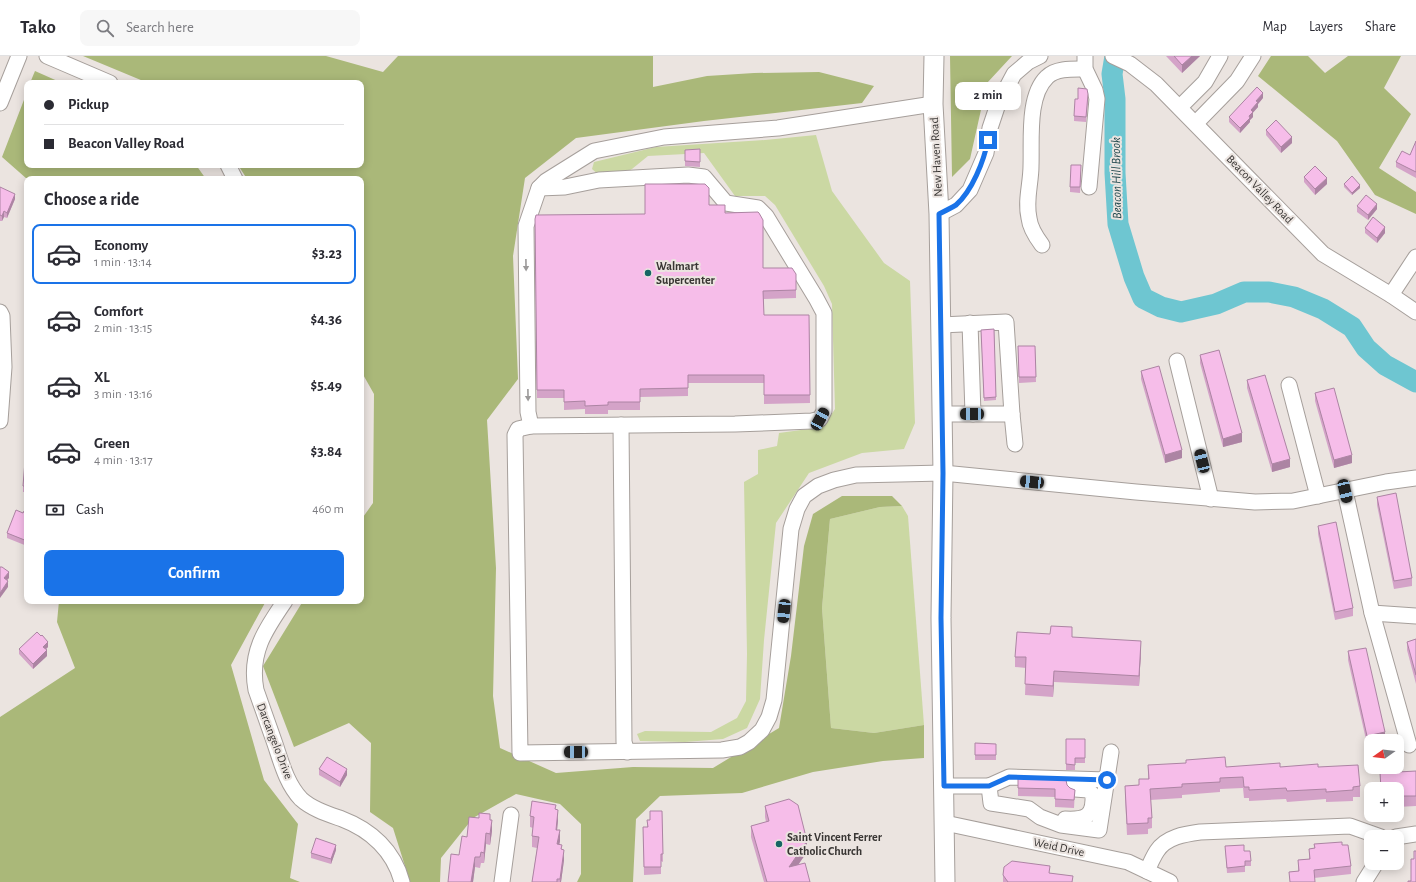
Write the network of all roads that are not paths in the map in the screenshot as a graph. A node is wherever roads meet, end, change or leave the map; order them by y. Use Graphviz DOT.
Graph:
graph roads {
  1 [pos="19,56"];
  2 [pos="47,56"];
  3 [pos="934,56"];
  4 [pos="1040,56"];
  5 [pos="1113,56"];
  6 [pos="1220,56"];
  7 [pos="1254,56"];
  8 [pos="1085,62"];
  9 [pos="103,80"];
  10 [pos="0,103"];
  11 [pos="933,104"];
  12 [pos="1180,107"];
  13 [pos="1196,123"];
  14 [pos="1089,187"];
  15 [pos="539,188"];
  16 [pos="939,214"];
  17 [pos="1042,245"];
  18 [pos="1416,258"];
  19 [pos="1391,295"];
  20 [pos="0,312"];
  21 [pos="1416,312"];
  22 [pos="970,323"];
  23 [pos="940,325"];
  24 [pos="988,342"];
  25 [pos="1178,362"];
  26 [pos="990,372"];
  27 [pos="1289,385"];
  28 [pos="942,414"];
  29 [pos="972,414"];
  30 [pos="1012,414"];
  31 [pos="0,421"];
  32 [pos="621,425"];
  33 [pos="531,426"];
  34 [pos="1014,444"];
  35 [pos="943,473"];
  36 [pos="1416,478"];
  37 [pos="1345,491"];
  38 [pos="1318,496"];
  39 [pos="1211,499"];
  40 [pos="283,604"];
  41 [pos="1372,614"];
  42 [pos="1416,616"];
  43 [pos="1409,745"];
  44 [pos="627,752"];
  45 [pos="1111,752"];
  46 [pos="1107,780"];
  47 [pos="944,786"];
  48 [pos="989,786"];
  49 [pos="1018,786"];
  50 [pos="1075,789"];
  51 [pos="511,815"];
  52 [pos="1040,817"];
  53 [pos="945,823"];
  54 [pos="1364,831"];
  55 [pos="1416,834"];
  56 [pos="1404,836"];
  57 [pos="1372,870"];
  58 [pos="1147,871"];
  59 [pos="402,882"];
  60 [pos="502,882"];
  61 [pos="945,882"];
  62 [pos="1170,882"];
  63 [pos="1364,882"];
  1 -- 10 [label="street"];
  2 -- 9 [label="street"];
  3 -- 11 [label="main road, New Haven Road"];
  4 -- 16 [label="street"];
  5 -- 12 [label="street, Beacon Valley Road"];
  6 -- 12 [label="street"];
  7 -- 13 [label="street"];
  8 -- 14 [label="street"];
  8 -- 17 [label="street"];
  11 -- 15 [label="street"];
  11 -- 16 [label="main road, New Haven Road"];
  12 -- 13 [label="street, Beacon Valley Road"];
  13 -- 19 [label="street, Beacon Valley Road"];
  15 -- 32 [label="street"];
  15 -- 33 [label="street, one-way"];
  16 -- 23 [label="main road, New Haven Road"];
  18 -- 19 [label="street"];
  19 -- 21 [label="street, Beacon Valley Road"];
  20 -- 31 [label="street"];
  22 -- 23 [label="street"];
  22 -- 24 [label="street"];
  22 -- 24 [label="street"];
  23 -- 28 [label="main road, New Haven Road"];
  24 -- 26 [label="street"];
  24 -- 26 [label="street"];
  25 -- 39 [label="street"];
  26 -- 29 [label="street"];
  26 -- 30 [label="street"];
  27 -- 38 [label="street"];
  28 -- 29 [label="street"];
  28 -- 35 [label="main road, New Haven Road"];
  29 -- 30 [label="street"];
  30 -- 34 [label="street"];
  32 -- 33 [label="street"];
  32 -- 44 [label="street"];
  33 -- 44 [label="street"];
  35 -- 39 [label="street"];
  35 -- 44 [label="street"];
  35 -- 47 [label="main road, New Haven Road"];
  36 -- 37 [label="street"];
  37 -- 38 [label="street"];
  37 -- 41 [label="street"];
  38 -- 39 [label="street"];
  40 -- 59 [label="street, Darcangelo Drive"];
  41 -- 42 [label="street"];
  41 -- 43 [label="street"];
  45 -- 46 [label="street"];
  46 -- 48 [label="street"];
  46 -- 52 [label="street"];
  47 -- 48 [label="street"];
  47 -- 53 [label="main road, New Haven Road"];
  48 -- 49 [label="street"];
  48 -- 52 [label="street"];
  50 -- 52 [label="street"];
  51 -- 60 [label="street"];
  53 -- 58 [label="street, Weid Drive"];
  53 -- 61 [label="main road, New Haven Road"];
  54 -- 58 [label="street"];
  55 -- 56 [label="street"];
  57 -- 63 [label="street"];
  58 -- 62 [label="street, Weid Drive"];
}
